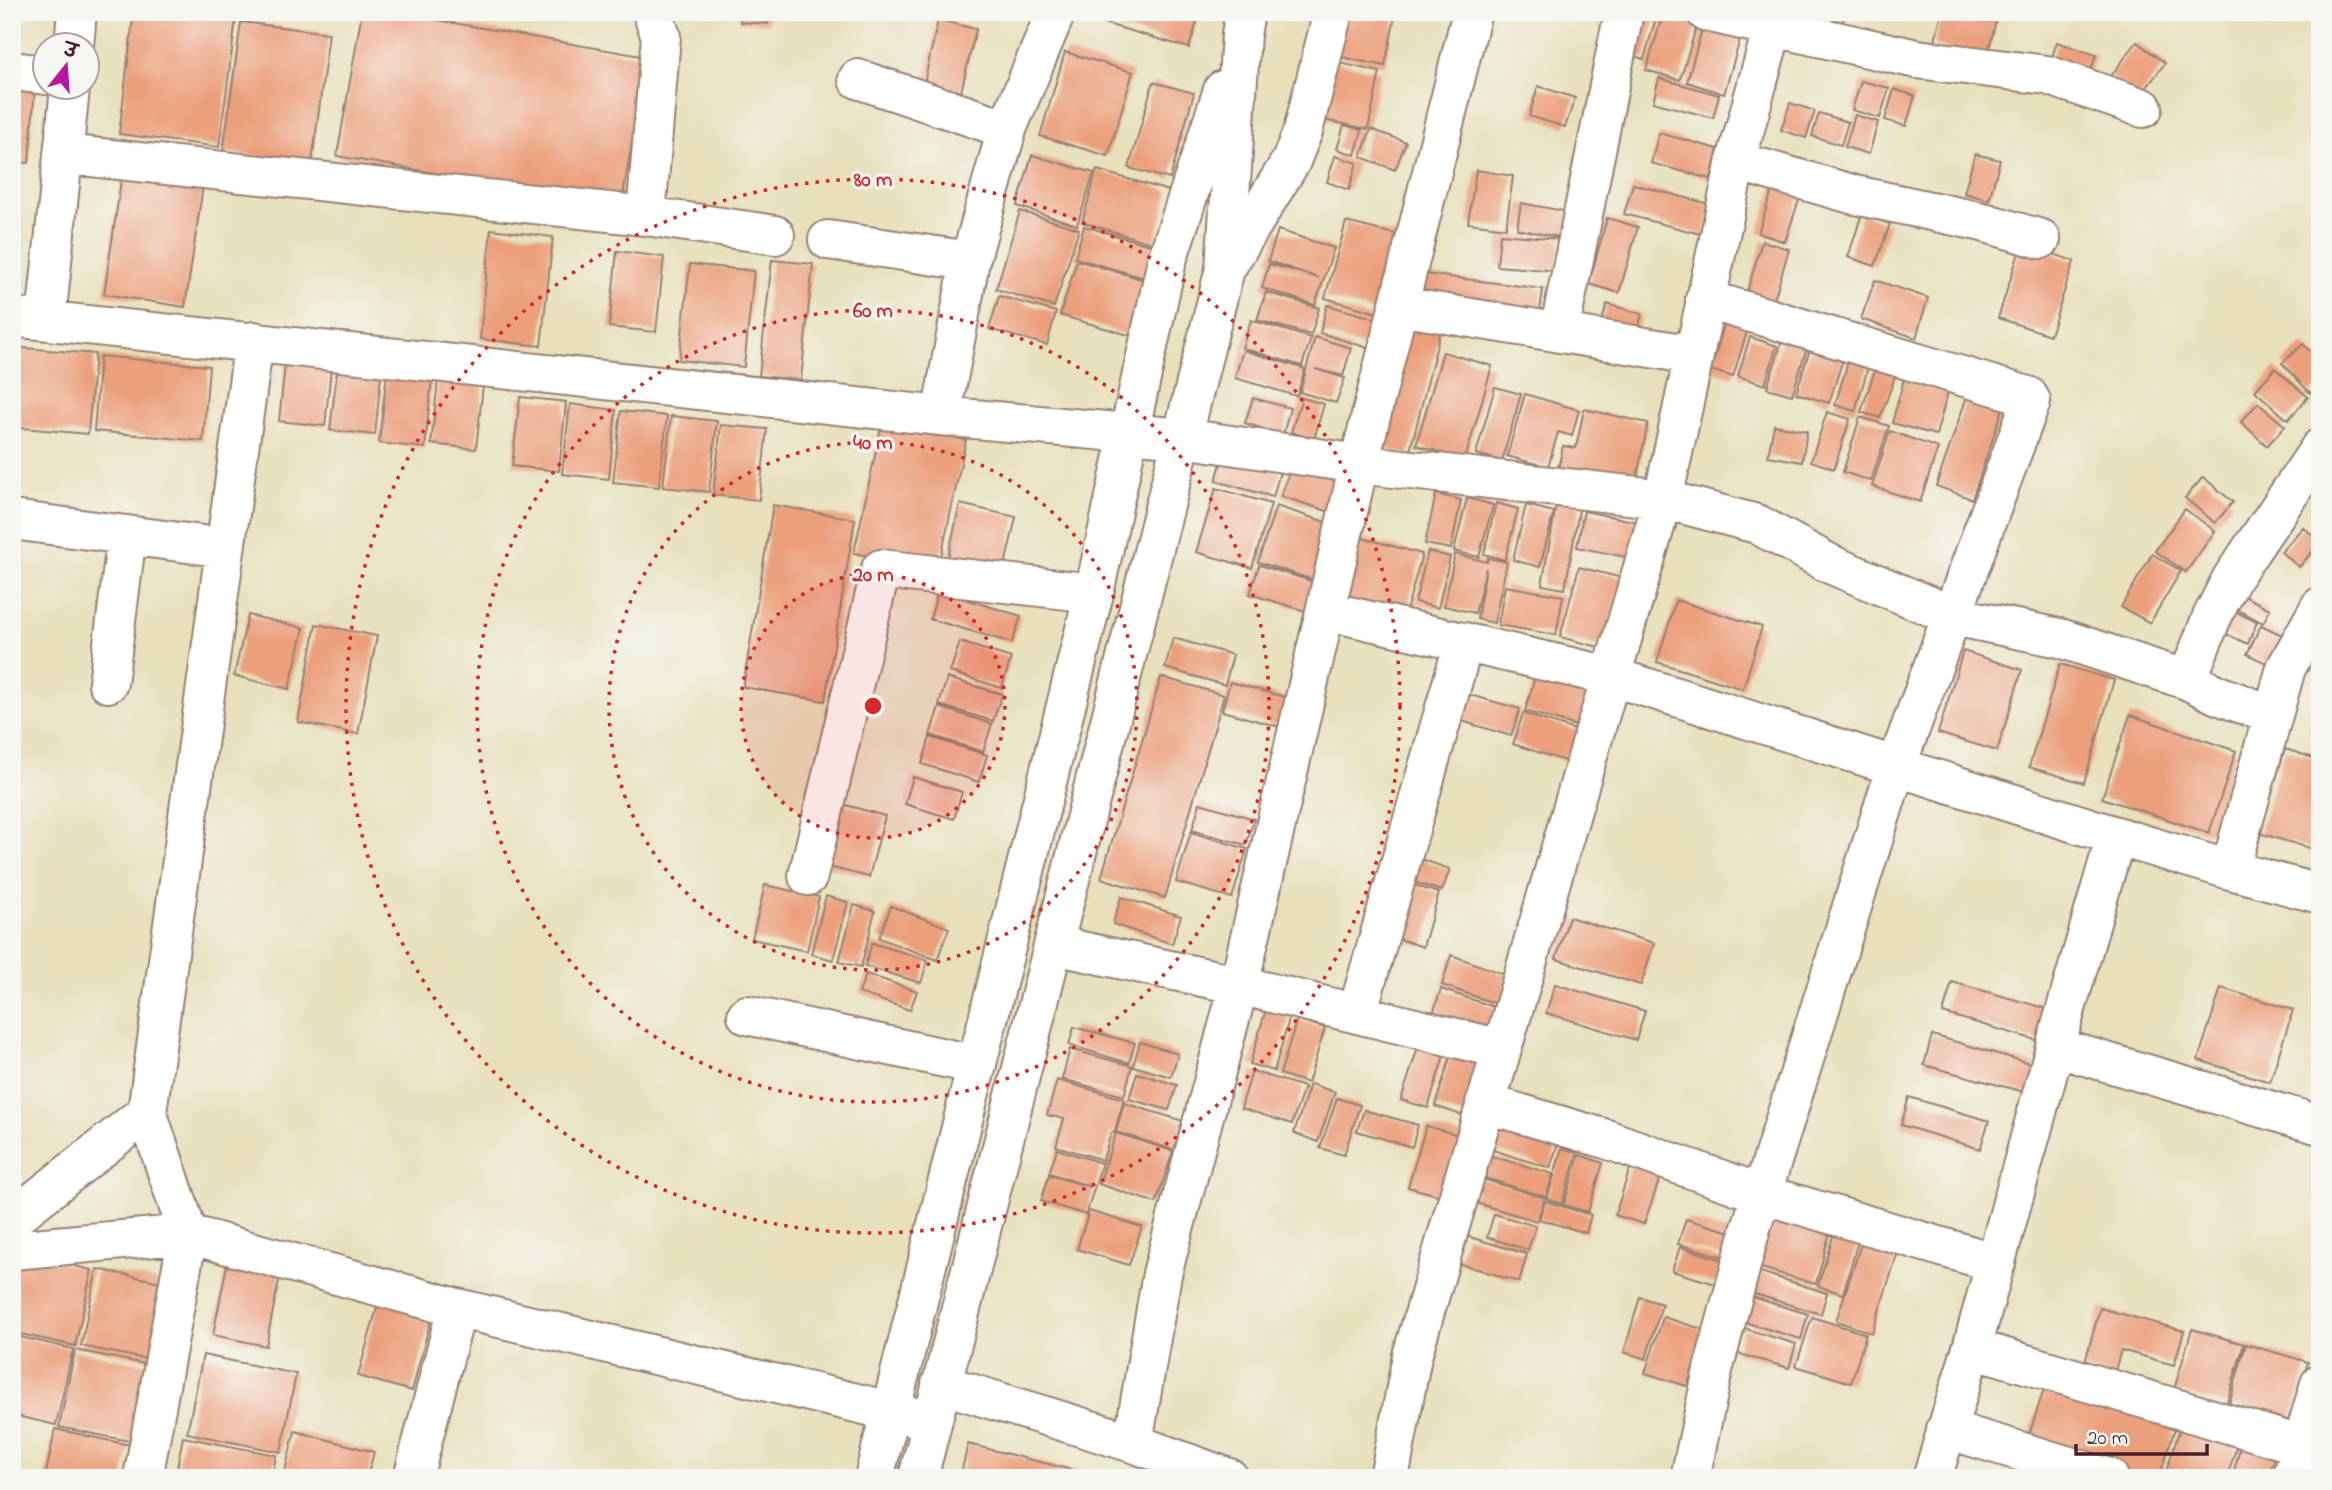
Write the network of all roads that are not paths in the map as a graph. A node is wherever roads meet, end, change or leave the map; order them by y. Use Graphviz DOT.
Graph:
graph roads {
  1 [pos="77,12"];
  2 [pos="652,12"];
  3 [pos="1056,12"];
  4 [pos="1333,12"];
  5 [pos="1472,12"];
  6 [pos="1624,12"];
  7 [pos="1706,12"];
  8 [pos="1774,20"];
  9 [pos="1243,24"];
  10 [pos="75,32"];
  11 [pos="12,71"];
  12 [pos="32,73"];
  13 [pos="858,79"];
  14 [pos="69,102"];
  15 [pos="2143,108"];
  16 [pos="1007,129"];
  17 [pos="63,154"];
  18 [pos="1736,160"];
  19 [pos="646,216"];
  20 [pos="775,236"];
  21 [pos="2041,239"];
  22 [pos="828,240"];
  23 [pos="970,261"];
  24 [pos="1225,269"];
  25 [pos="1706,299"];
  26 [pos="1399,306"];
  27 [pos="29,318"];
  28 [pos="1559,332"];
  29 [pos="254,341"];
  30 [pos="1694,355"];
  31 [pos="940,416"];
  32 [pos="1129,434"];
  33 [pos="1183,438"];
  34 [pos="2320,448"];
  35 [pos="1359,464"];
  36 [pos="1663,499"];
  37 [pos="12,520"];
  38 [pos="127,535"];
  39 [pos="225,548"];
  40 [pos="1094,593"];
  41 [pos="2320,607"];
  42 [pos="1327,611"];
  43 [pos="1953,616"];
  44 [pos="1464,642"];
  45 [pos="1610,676"];
  46 [pos="2187,680"];
  47 [pos="108,683"];
  48 [pos="2272,715"];
  49 [pos="1896,767"];
  50 [pos="2116,836"];
  51 [pos="2230,870"];
  52 [pos="808,876"];
  53 [pos="2320,894"];
  54 [pos="1054,945"];
  55 [pos="1240,985"];
  56 [pos="1357,1014"];
  57 [pos="747,1015"];
  58 [pos="2054,1047"];
  59 [pos="1501,1049"];
  60 [pos="977,1066"];
  61 [pos="1485,1103"];
  62 [pos="146,1112"];
  63 [pos="2320,1125"];
  64 [pos="959,1135"];
  65 [pos="1001,1148"];
  66 [pos="1762,1194"];
  67 [pos="12,1219"];
  68 [pos="188,1234"];
  69 [pos="12,1250"];
  70 [pos="1996,1263"];
  71 [pos="457,1308"];
  72 [pos="1972,1348"];
  73 [pos="941,1384"];
  74 [pos="2320,1384"];
  75 [pos="891,1410"];
  76 [pos="932,1420"];
  77 [pos="1946,1429"];
  78 [pos="1133,1443"];
  79 [pos="2304,1458"];
  80 [pos="143,1478"];
  81 [pos="413,1478"];
  82 [pos="874,1478"];
  83 [pos="918,1478"];
  84 [pos="1229,1478"];
  85 [pos="1389,1478"];
  86 [pos="1690,1478"];
  87 [pos="1933,1478"];
  88 [pos="2109,1478"];
  1 -- 10 [label="street"];
  2 -- 19 [label="street"];
  3 -- 16 [label="street"];
  4 -- 24 [label="street"];
  5 -- 26 [label="street"];
  6 -- 28 [label="street"];
  7 -- 8 [label="street"];
  8 -- 15 [label="street"];
  8 -- 18 [label="street"];
  9 -- 24 [label="street"];
  9 -- 32 [label="street"];
  11 -- 12 [label="street"];
  13 -- 16 [label="street"];
  14 -- 17 [label="street"];
  16 -- 23 [label="street"];
  17 -- 19 [label="street"];
  17 -- 27 [label="street"];
  18 -- 21 [label="street"];
  18 -- 25 [label="street"];
  19 -- 20 [label="street"];
  22 -- 23 [label="street"];
  23 -- 31 [label="street"];
  24 -- 33 [label="street"];
  25 -- 30 [label="street"];
  25 -- 43 [label="street"];
  26 -- 28 [label="street"];
  26 -- 35 [label="street"];
  27 -- 29 [label="street"];
  28 -- 30 [label="street"];
  29 -- 31 [label="street"];
  29 -- 39 [label="street"];
  30 -- 36 [label="street"];
  31 -- 32 [label="street"];
  32 -- 33 [label="street"];
  32 -- 40 [label="street"];
  33 -- 35 [label="street"];
  33 -- 54 [label="street"];
  34 -- 46 [label="street"];
  35 -- 36 [label="street"];
  35 -- 42 [label="street"];
  36 -- 43 [label="street"];
  36 -- 45 [label="street"];
  37 -- 38 [label="street"];
  38 -- 39 [label="street"];
  38 -- 47 [label="street"];
  39 -- 62 [label="street"];
  40 -- 52 [label="street"];
  40 -- 60 [label="street"];
  41 -- 48 [label="street"];
  42 -- 44 [label="street"];
  42 -- 55 [label="street"];
  43 -- 46 [label="street"];
  43 -- 49 [label="street"];
  44 -- 45 [label="street"];
  44 -- 56 [label="street"];
  45 -- 49 [label="street"];
  45 -- 59 [label="street"];
  46 -- 48 [label="street"];
  48 -- 51 [label="street"];
  49 -- 50 [label="street"];
  49 -- 66 [label="street"];
  50 -- 51 [label="street"];
  50 -- 58 [label="street"];
  51 -- 53 [label="street"];
  54 -- 55 [label="street"];
  54 -- 65 [label="street"];
  55 -- 56 [label="street"];
  55 -- 78 [label="street"];
  56 -- 59 [label="street"];
  57 -- 60 [label="street"];
  58 -- 63 [label="street"];
  58 -- 70 [label="street"];
  59 -- 61 [label="street"];
  60 -- 64 [label="street"];
  61 -- 66 [label="street"];
  61 -- 85 [label="street"];
  62 -- 67 [label="street"];
  62 -- 68 [label="street"];
  64 -- 65 [label="street"];
  64 -- 75 [label="street"];
  65 -- 73 [label="street"];
  66 -- 70 [label="street"];
  66 -- 86 [label="street"];
  68 -- 69 [label="street"];
  68 -- 71 [label="street"];
  68 -- 80 [label="street"];
  70 -- 72 [label="street"];
  71 -- 75 [label="street"];
  71 -- 81 [label="street"];
  72 -- 77 [label="street"];
  72 -- 79 [label="street"];
  73 -- 76 [label="street"];
  73 -- 78 [label="street"];
  74 -- 79 [label="street"];
  75 -- 76 [label="street"];
  75 -- 82 [label="street"];
  76 -- 83 [label="street"];
  77 -- 87 [label="street"];
  77 -- 88 [label="street"];
  78 -- 84 [label="street"];
}
